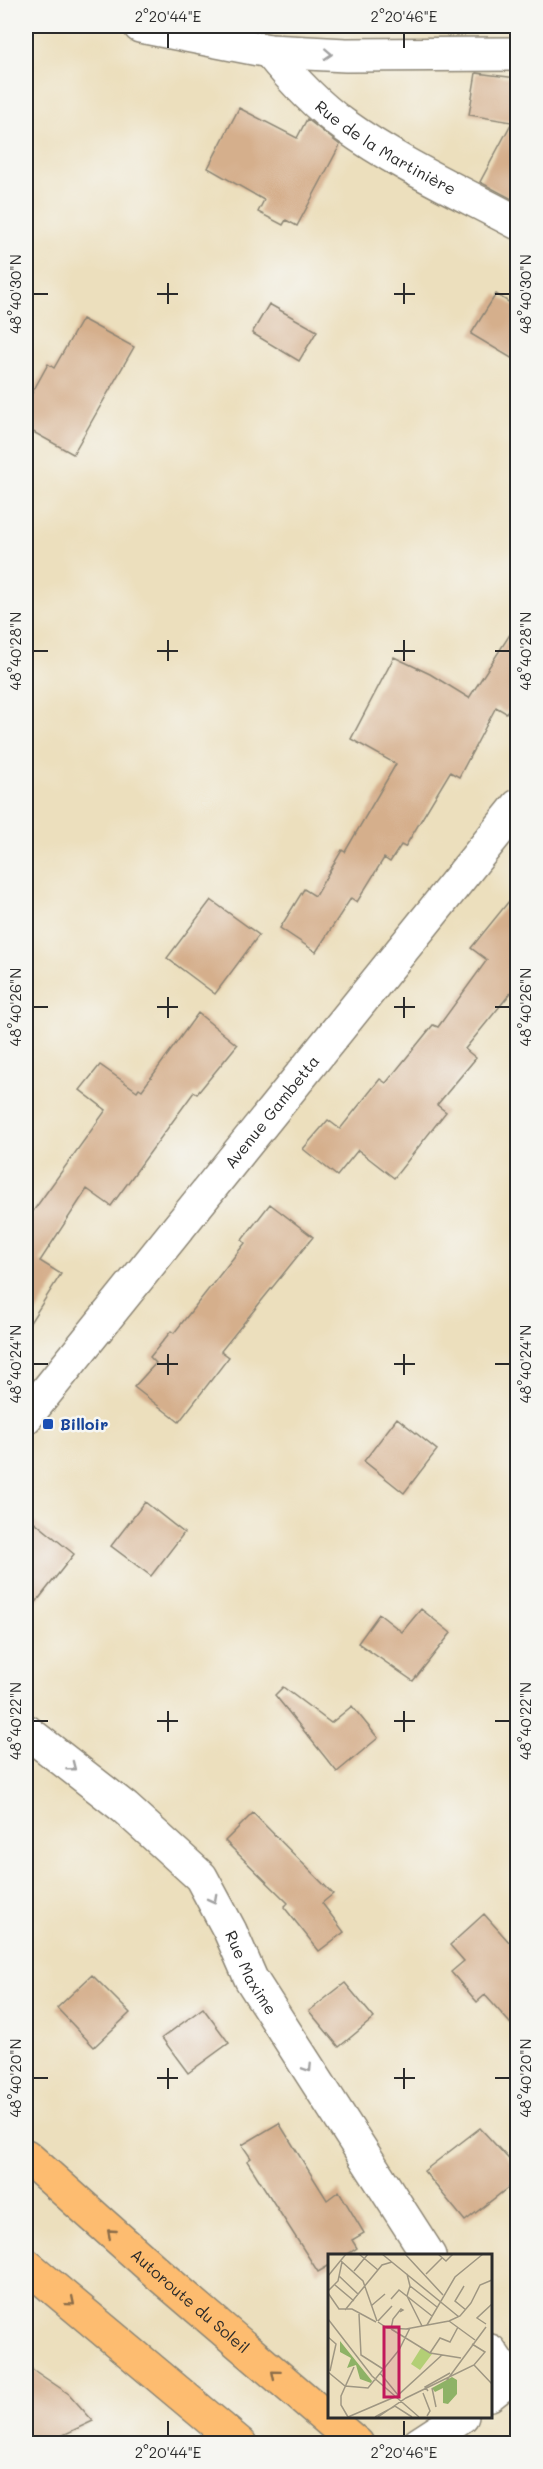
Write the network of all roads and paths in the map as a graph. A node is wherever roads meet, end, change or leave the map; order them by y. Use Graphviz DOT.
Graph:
graph roads {
  1 [pos="140,26"];
  2 [pos="272,38"];
  3 [pos="518,54"];
  4 [pos="518,223"];
  5 [pos="518,806"];
  6 [pos="26,1417"];
  7 [pos="26,1731"];
  8 [pos="26,2156"];
  9 [pos="428,2254"];
  10 [pos="26,2265"];
  11 [pos="492,2355"];
  12 [pos="506,2382"];
  13 [pos="459,2418"];
  14 [pos="240,2444"];
  15 [pos="357,2444"];
  16 [pos="419,2444"];
  1 -- 2 [label="street"];
  2 -- 3 [label="street, one-way"];
  2 -- 4 [label="street, Rue de la Martinière"];
  5 -- 6 [label="street, Avenue Gambetta"];
  7 -- 9 [label="street, Rue Maxime, one-way"];
  15 -- 8 [label="highway, Autoroute du Soleil, one-way"];
  10 -- 14 [label="highway, one-way"];
  11 -- 12 [label="street"];
  13 -- 16 [label="street"];
}
